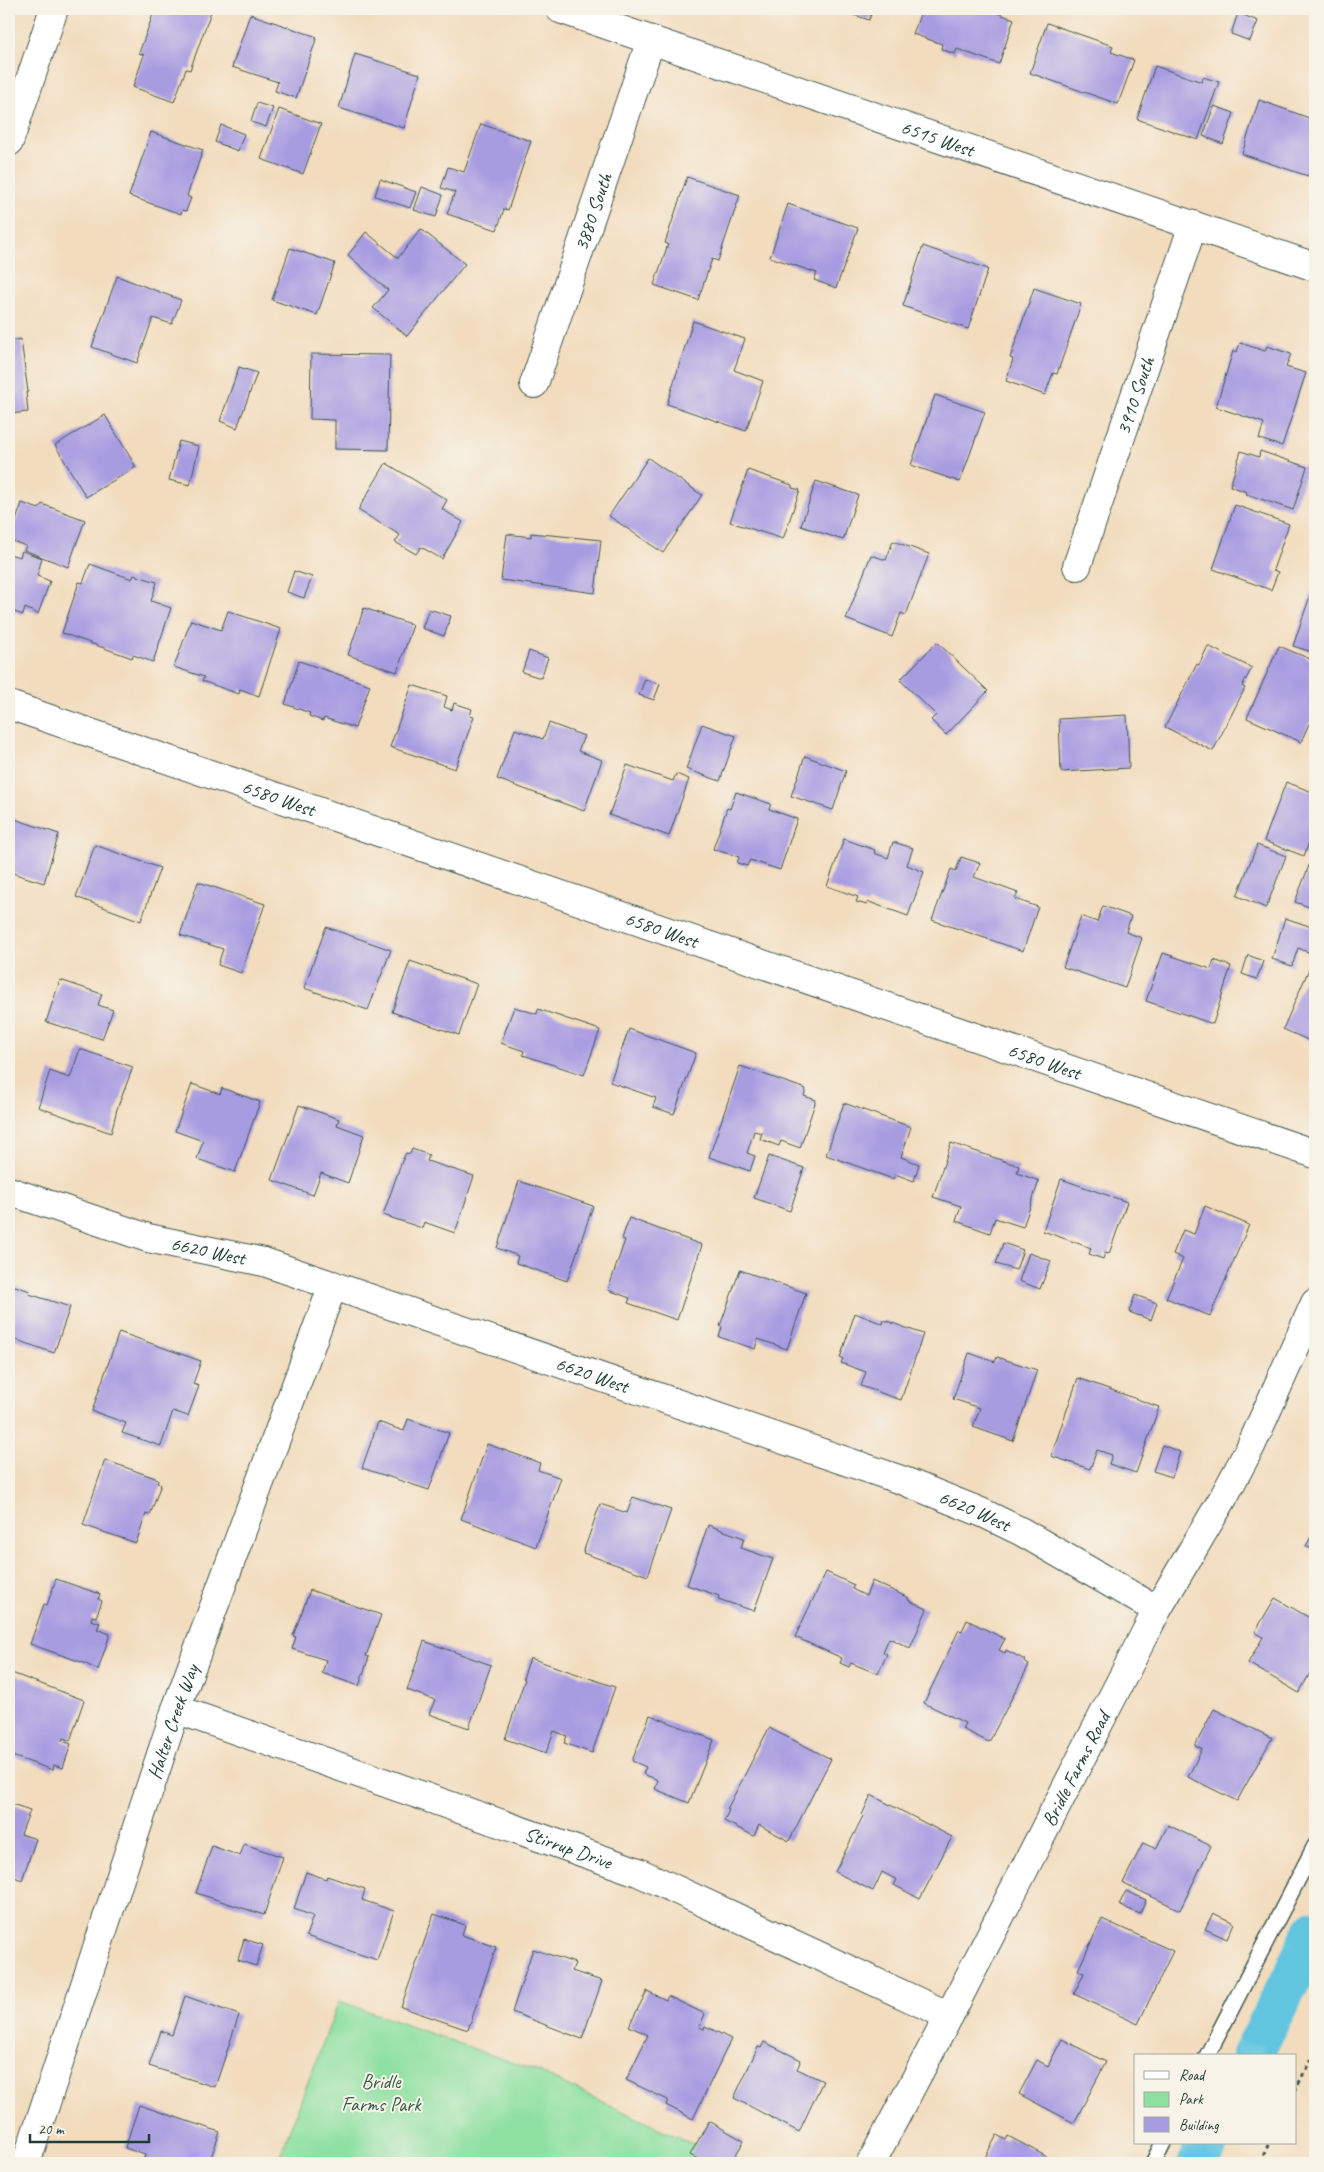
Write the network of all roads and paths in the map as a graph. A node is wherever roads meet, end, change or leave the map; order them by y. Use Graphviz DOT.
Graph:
graph roads {
  1 [pos="54,9"];
  2 [pos="560,9"];
  3 [pos="651,40"];
  4 [pos="9,142"];
  5 [pos="1193,225"];
  6 [pos="1315,267"];
  7 [pos="534,384"];
  8 [pos="1077,566"];
  9 [pos="9,705"];
  10 [pos="1315,1154"];
  11 [pos="9,1191"];
  12 [pos="334,1285"];
  13 [pos="1315,1303"];
  14 [pos="1157,1610"];
  15 [pos="176,1709"];
  16 [pos="1315,1846"];
  17 [pos="949,2016"];
  18 [pos="1315,2051"];
  19 [pos="1207,2054"];
  20 [pos="1296,2089"];
  21 [pos="1162,2144"];
  22 [pos="1269,2144"];
  23 [pos="26,2163"];
  24 [pos="871,2163"];
  25 [pos="1153,2163"];
  26 [pos="1260,2163"];
  1 -- 4 [label="street"];
  2 -- 3 [label="street, 6515 West"];
  3 -- 5 [label="street, 6515 West"];
  3 -- 7 [label="street, 3880 South"];
  5 -- 6 [label="street, 6515 West"];
  5 -- 8 [label="street, 3910 South"];
  9 -- 10 [label="street, 6580 West"];
  11 -- 12 [label="street, 6620 West"];
  12 -- 14 [label="street, 6620 West"];
  12 -- 15 [label="street, Halter Creek Way"];
  13 -- 14 [label="street, Bridle Farms Road"];
  14 -- 17 [label="street, Bridle Farms Road"];
  15 -- 17 [label="street, Stirrup Drive"];
  15 -- 23 [label="street, Halter Creek Way"];
  16 -- 19 [label="lane"];
  17 -- 24 [label="street, Bridle Farms Road"];
  18 -- 20 [label="path"];
  21 -- 25 [label="lane"];
  22 -- 26 [label="path"];
}
